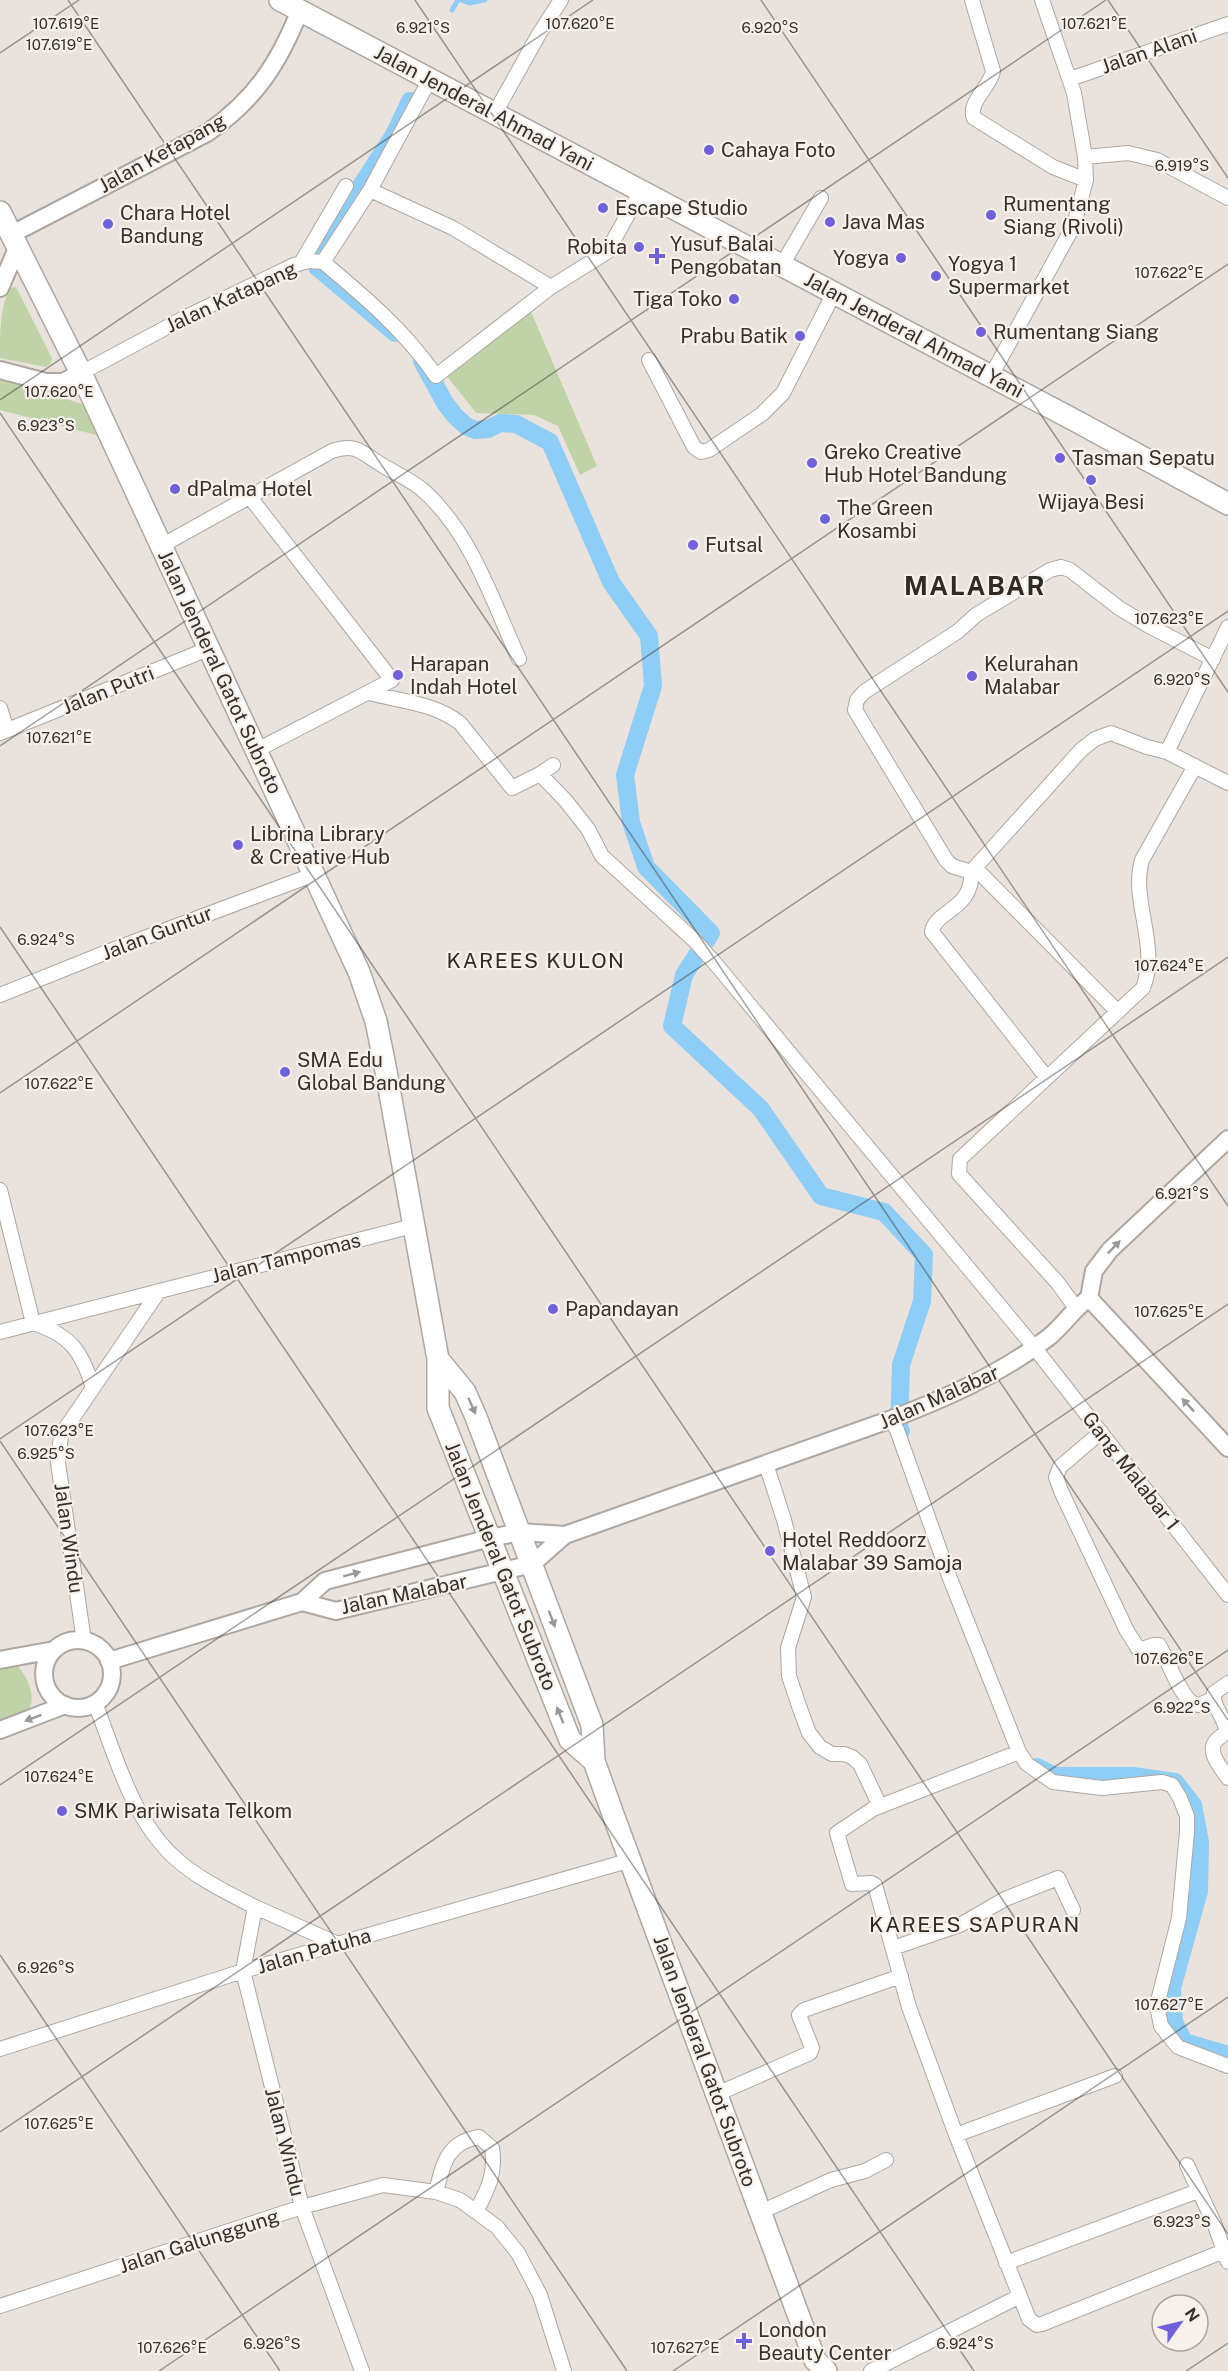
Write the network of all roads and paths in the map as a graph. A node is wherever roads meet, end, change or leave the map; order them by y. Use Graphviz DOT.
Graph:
graph roads {
  1 [pos="280,0"];
  2 [pos="561,0"];
  3 [pos="972,0"];
  4 [pos="1042,0"];
  5 [pos="300,10"];
  6 [pos="1228,24"];
  7 [pos="430,79"];
  8 [pos="1070,79"];
  9 [pos="495,113"];
  10 [pos="1085,157"];
  11 [pos="1086,180"];
  12 [pos="346,186"];
  13 [pos="370,190"];
  14 [pos="641,191"];
  15 [pos="821,198"];
  16 [pos="1228,198"];
  17 [pos="0,212"];
  18 [pos="10,241"];
  19 [pos="313,262"];
  20 [pos="782,265"];
  21 [pos="551,287"];
  22 [pos="0,288"];
  23 [pos="834,293"];
  24 [pos="649,360"];
  25 [pos="0,370"];
  26 [pos="81,373"];
  27 [pos="991,376"];
  28 [pos="249,496"];
  29 [pos="1228,504"];
  30 [pos="161,546"];
  31 [pos="1228,627"];
  32 [pos="208,649"];
  33 [pos="519,659"];
  34 [pos="1213,659"];
  35 [pos="369,693"];
  36 [pos="0,708"];
  37 [pos="4,731"];
  38 [pos="257,750"];
  39 [pos="1167,752"];
  40 [pos="553,765"];
  41 [pos="1195,766"];
  42 [pos="540,774"];
  43 [pos="1228,783"];
  44 [pos="973,870"];
  45 [pos="315,874"];
  46 [pos="0,995"];
  47 [pos="1118,1012"];
  48 [pos="1047,1078"];
  49 [pos="1228,1139"];
  50 [pos="0,1190"];
  51 [pos="413,1226"];
  52 [pos="159,1291"];
  53 [pos="1082,1303"];
  54 [pos="33,1323"];
  55 [pos="0,1332"];
  56 [pos="1034,1347"];
  57 [pos="438,1359"];
  58 [pos="93,1388"];
  59 [pos="890,1420"];
  60 [pos="1101,1432"];
  61 [pos="1228,1448"];
  62 [pos="766,1464"];
  63 [pos="520,1532"];
  64 [pos="565,1535"];
  65 [pos="490,1538"];
  66 [pos="532,1564"];
  67 [pos="503,1571"];
  68 [pos="1228,1595"];
  69 [pos="302,1602"];
  70 [pos="84,1641"];
  71 [pos="54,1650"];
  72 [pos="0,1660"];
  73 [pos="109,1661"];
  74 [pos="1228,1683"];
  75 [pos="1213,1699"];
  76 [pos="95,1703"];
  77 [pos="65,1705"];
  78 [pos="0,1730"];
  79 [pos="1019,1752"];
  80 [pos="594,1761"];
  81 [pos="1228,1778"];
  82 [pos="880,1806"];
  83 [pos="631,1860"];
  84 [pos="255,1907"];
  85 [pos="1073,1910"];
  86 [pos="338,1944"];
  87 [pos="893,1948"];
  88 [pos="243,1971"];
  89 [pos="901,1977"];
  90 [pos="0,2049"];
  91 [pos="1228,2066"];
  92 [pos="1115,2076"];
  93 [pos="717,2094"];
  94 [pos="956,2135"];
  95 [pos="886,2160"];
  96 [pos="1187,2165"];
  97 [pos="1198,2191"];
  98 [pos="436,2192"];
  99 [pos="302,2207"];
  100 [pos="477,2210"];
  101 [pos="761,2212"];
  102 [pos="1226,2256"];
  103 [pos="1006,2263"];
  104 [pos="1020,2296"];
  105 [pos="0,2306"];
  106 [pos="818,2367"];
  107 [pos="362,2371"];
  108 [pos="564,2371"];
  109 [pos="871,2371"];
  1 -- 5 [label="main road, Jalan Jenderal Ahmad Yani"];
  2 -- 9 [label="street"];
  3 -- 11 [label="street"];
  4 -- 8 [label="street"];
  5 -- 7 [label="main road, Jalan Jenderal Ahmad Yani"];
  5 -- 18 [label="street, Jalan Ketapang"];
  6 -- 8 [label="street, Jalan Alani"];
  7 -- 9 [label="main road, Jalan Jenderal Ahmad Yani"];
  7 -- 13 [label="street, Jalan Katapang"];
  8 -- 10 [label="street"];
  9 -- 14 [label="main road, Jalan Jenderal Ahmad Yani"];
  10 -- 11 [label="street"];
  10 -- 16 [label="street"];
  11 -- 27 [label="street"];
  12 -- 19 [label="street"];
  13 -- 19 [label="street, Jalan Katapang"];
  13 -- 21 [label="street"];
  14 -- 20 [label="main road, Jalan Jenderal Ahmad Yani"];
  14 -- 21 [label="street"];
  15 -- 20 [label="street"];
  17 -- 18 [label="main road, Jalan Jenderal Gatot Subroto"];
  18 -- 22 [label="street"];
  18 -- 26 [label="main road, Jalan Jenderal Gatot Subroto"];
  19 -- 21 [label="street"];
  19 -- 26 [label="street, Jalan Katapang"];
  20 -- 23 [label="main road, Jalan Jenderal Ahmad Yani"];
  23 -- 24 [label="street"];
  23 -- 27 [label="main road, Jalan Jenderal Ahmad Yani"];
  25 -- 26 [label="street"];
  26 -- 30 [label="main road, Jalan Jenderal Gatot Subroto"];
  27 -- 29 [label="main road, Jalan Jenderal Ahmad Yani"];
  28 -- 30 [label="street"];
  28 -- 33 [label="street"];
  28 -- 35 [label="street"];
  30 -- 32 [label="main road, Jalan Jenderal Gatot Subroto"];
  31 -- 34 [label="street"];
  32 -- 37 [label="street, Jalan Putri"];
  32 -- 38 [label="main road, Jalan Jenderal Gatot Subroto"];
  34 -- 39 [label="street"];
  34 -- 44 [label="street"];
  35 -- 38 [label="street"];
  35 -- 42 [label="street"];
  36 -- 37 [label="street, Jalan Putri"];
  38 -- 45 [label="main road, Jalan Jenderal Gatot Subroto"];
  39 -- 41 [label="street"];
  39 -- 44 [label="street"];
  40 -- 42 [label="street"];
  41 -- 43 [label="street"];
  41 -- 47 [label="street"];
  42 -- 56 [label="street, Gang Malabar 1"];
  44 -- 47 [label="street"];
  44 -- 48 [label="street"];
  45 -- 46 [label="street, Jalan Guntur"];
  45 -- 51 [label="main road, Jalan Jenderal Gatot Subroto"];
  47 -- 48 [label="street"];
  48 -- 53 [label="street"];
  53 -- 49 [label="street, Jalan Malabar, one-way"];
  50 -- 54 [label="street"];
  51 -- 52 [label="street, Jalan Tampomas"];
  51 -- 57 [label="main road, Jalan Jenderal Gatot Subroto"];
  52 -- 54 [label="street, Jalan Tampomas"];
  52 -- 58 [label="street"];
  53 -- 56 [label="street, Jalan Malabar"];
  61 -- 53 [label="street, one-way"];
  54 -- 55 [label="street, Jalan Tampomas"];
  54 -- 58 [label="street"];
  56 -- 59 [label="street, Jalan Malabar"];
  56 -- 60 [label="street, Gang Malabar 1"];
  57 -- 63 [label="main road, Jalan Jenderal Gatot Subroto, one-way"];
  57 -- 65 [label="main road, Jalan Jenderal Gatot Subroto"];
  58 -- 70 [label="street, Jalan Windu"];
  59 -- 62 [label="street, Jalan Malabar"];
  59 -- 79 [label="street"];
  60 -- 68 [label="street, Gang Malabar 1"];
  60 -- 75 [label="street"];
  62 -- 64 [label="street, Jalan Malabar"];
  62 -- 82 [label="street"];
  63 -- 64 [label="street, Jalan Malabar"];
  63 -- 65 [label="street, Jalan Malabar"];
  63 -- 66 [label="main road, Jalan Jenderal Gatot Subroto"];
  64 -- 66 [label="street, Jalan Malabar"];
  65 -- 67 [label="main road, Jalan Jenderal Gatot Subroto"];
  69 -- 65 [label="street, Jalan Malabar, one-way"];
  66 -- 67 [label="street, Jalan Malabar"];
  66 -- 80 [label="main road, Jalan Jenderal Gatot Subroto, one-way"];
  67 -- 69 [label="street, Jalan Malabar"];
  80 -- 67 [label="main road, Jalan Jenderal Gatot Subroto, one-way"];
  69 -- 73 [label="street, Jalan Malabar"];
  70 -- 71 [label="street"];
  70 -- 73 [label="street"];
  71 -- 72 [label="street"];
  71 -- 77 [label="street"];
  73 -- 76 [label="street"];
  74 -- 75 [label="street"];
  75 -- 81 [label="street"];
  76 -- 77 [label="street"];
  76 -- 84 [label="street"];
  77 -- 78 [label="street, one-way"];
  79 -- 82 [label="street"];
  79 -- 91 [label="street"];
  80 -- 83 [label="main road, Jalan Jenderal Gatot Subroto"];
  82 -- 87 [label="street"];
  83 -- 86 [label="street, Jalan Patuha"];
  83 -- 93 [label="main road, Jalan Jenderal Gatot Subroto"];
  84 -- 86 [label="street"];
  84 -- 88 [label="street, Jalan Windu"];
  85 -- 87 [label="street"];
  86 -- 88 [label="street, Jalan Patuha"];
  87 -- 89 [label="street"];
  88 -- 90 [label="street, Jalan Patuha"];
  88 -- 99 [label="street, Jalan Windu"];
  89 -- 93 [label="street"];
  89 -- 94 [label="street"];
  92 -- 94 [label="street"];
  93 -- 101 [label="main road, Jalan Jenderal Gatot Subroto"];
  94 -- 103 [label="street"];
  95 -- 101 [label="street"];
  96 -- 97 [label="street"];
  97 -- 102 [label="street"];
  97 -- 103 [label="street"];
  98 -- 99 [label="street, Jalan Galunggung"];
  98 -- 100 [label="street, Jalan Galunggung"];
  98 -- 100 [label="street"];
  99 -- 105 [label="street, Jalan Galunggung"];
  99 -- 107 [label="street, Jalan Windu"];
  100 -- 108 [label="street, Jalan Galunggung"];
  101 -- 106 [label="main road, Jalan Jenderal Gatot Subroto"];
  102 -- 104 [label="street"];
  103 -- 104 [label="street"];
  104 -- 109 [label="street"];
}
